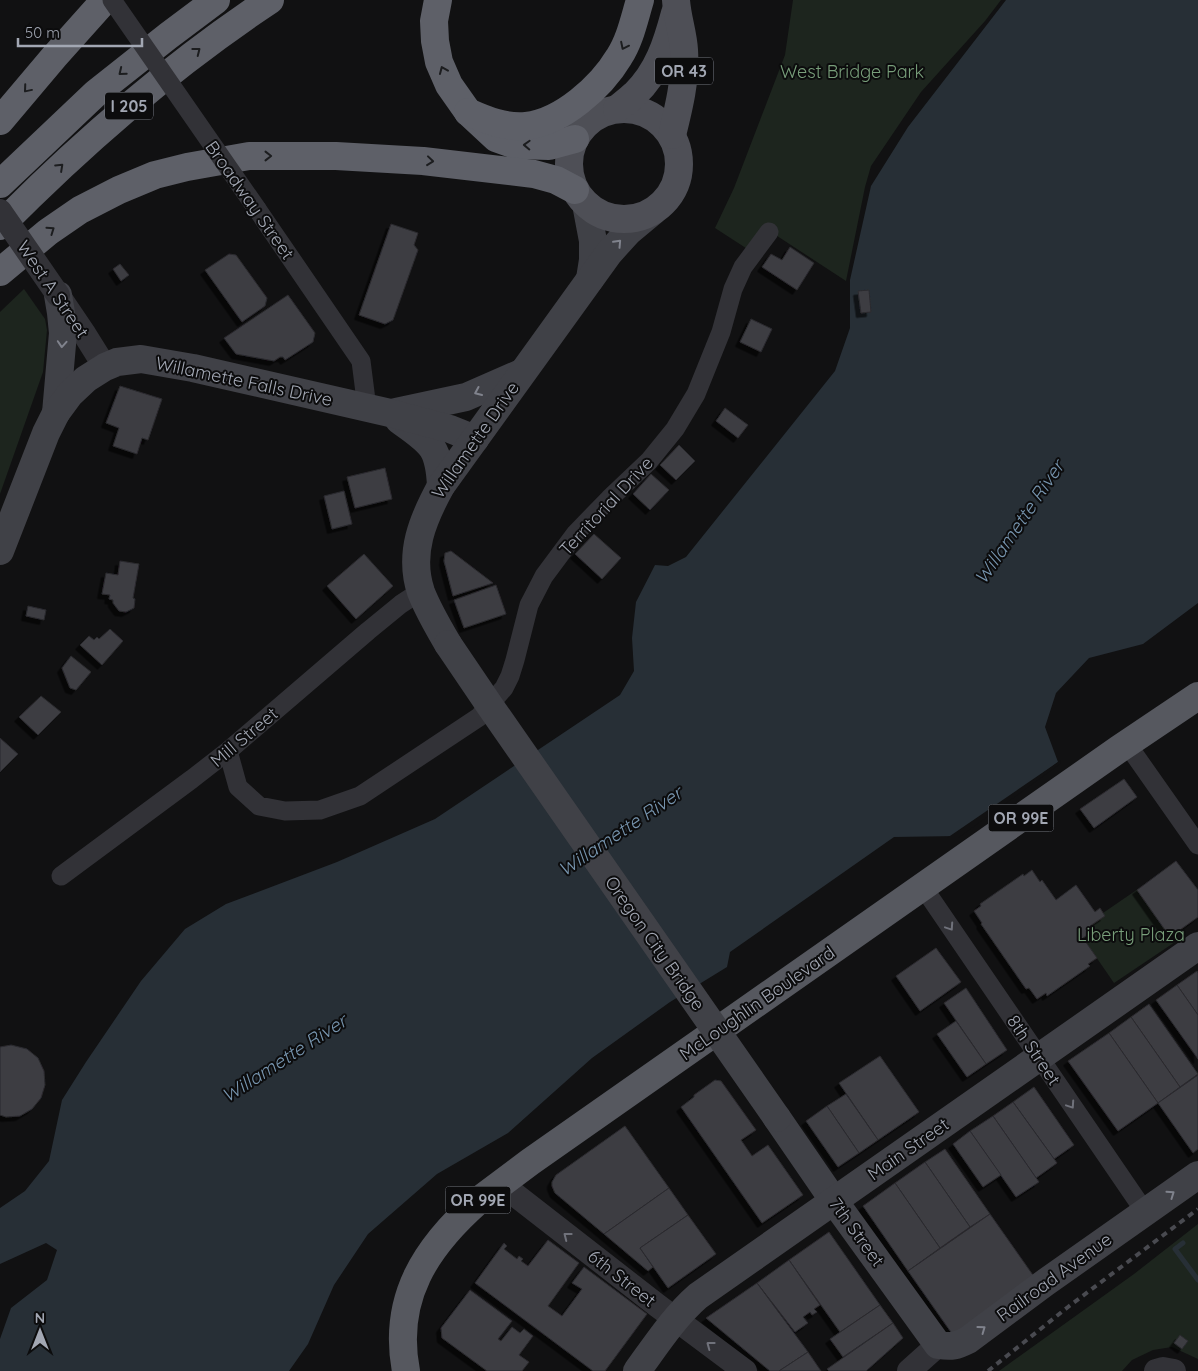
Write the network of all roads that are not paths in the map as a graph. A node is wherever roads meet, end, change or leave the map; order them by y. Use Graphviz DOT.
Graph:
graph roads {
  1 [pos="105,0"];
  2 [pos="112,0"];
  3 [pos="216,0"];
  4 [pos="270,0"];
  5 [pos="438,0"];
  6 [pos="640,0"];
  7 [pos="676,3"];
  8 [pos="617,109"];
  9 [pos="468,112"];
  10 [pos="0,121"];
  11 [pos="672,135"];
  12 [pos="575,139"];
  13 [pos="0,184"];
  14 [pos="581,197"];
  15 [pos="0,211"];
  16 [pos="652,212"];
  17 [pos="0,226"];
  18 [pos="769,232"];
  19 [pos="0,272"];
  20 [pos="590,281"];
  21 [pos="58,295"];
  22 [pos="105,367"];
  23 [pos="523,372"];
  24 [pos="378,411"];
  25 [pos="56,413"];
  26 [pos="475,439"];
  27 [pos="441,486"];
  28 [pos="0,551"];
  29 [pos="421,591"];
  30 [pos="448,644"];
  31 [pos="1198,696"];
  32 [pos="1123,747"];
  33 [pos="228,752"];
  34 [pos="1198,845"];
  35 [pos="61,876"];
  36 [pos="923,887"];
  37 [pos="1198,946"];
  38 [pos="1039,1058"];
  39 [pos="777,1118"];
  40 [pos="1198,1174"];
  41 [pos="500,1184"];
  42 [pos="834,1201"];
  43 [pos="1145,1212"];
  44 [pos="675,1319"];
  45 [pos="938,1345"];
  46 [pos="406,1371"];
  47 [pos="637,1371"];
  48 [pos="745,1371"];
  49 [pos="909,1371"];
  50 [pos="1156,1371"];
  51 [pos="1174,1371"];
  1 -- 10 [label="highway, one-way"];
  2 -- 24 [label="street, Broadway Street, bridge"];
  3 -- 13 [label="highway, I 205, one-way"];
  17 -- 4 [label="highway, I 205, one-way"];
  9 -- 5 [label="highway, one-way"];
  6 -- 9 [label="highway, one-way"];
  7 -- 8 [label="main road, OR 43"];
  7 -- 11 [label="main road, OR 43"];
  8 -- 11 [label="main road, OR 43"];
  8 -- 12 [label="main road, OR 43"];
  12 -- 9 [label="highway, one-way"];
  11 -- 16 [label="main road, OR 43"];
  12 -- 14 [label="main road, Willamette Drive / OR 43"];
  14 -- 16 [label="main road, OR 43"];
  19 -- 14 [label="highway, one-way"];
  14 -- 20 [label="main road, Willamette Drive / OR 43"];
  15 -- 21 [label="street, West A Street, bridge"];
  20 -- 16 [label="main road, Willamette Drive / OR 43, one-way"];
  18 -- 33 [label="street, Territorial Drive"];
  20 -- 23 [label="main road, Willamette Drive / OR 43"];
  21 -- 22 [label="street, West A Street"];
  21 -- 25 [label="main road, one-way"];
  22 -- 24 [label="main road, Willamette Falls Drive"];
  22 -- 25 [label="main road, Willamette Falls Drive"];
  23 -- 24 [label="main road, one-way"];
  23 -- 26 [label="main road, Willamette Drive / OR 43"];
  24 -- 26 [label="main road, Willamette Falls Drive"];
  24 -- 27 [label="main road"];
  25 -- 28 [label="main road, Willamette Falls Drive"];
  26 -- 27 [label="main road, Willamette Drive / OR 43"];
  27 -- 29 [label="main road, Willamette Drive / OR 43"];
  29 -- 30 [label="main road, Willamette Drive / OR 43"];
  29 -- 33 [label="street, Mill Street"];
  30 -- 39 [label="main road, Oregon City Bridge / OR 43, bridge"];
  31 -- 32 [label="highway, McLoughlin Boulevard / OR 99E"];
  32 -- 34 [label="street"];
  32 -- 36 [label="highway, McLoughlin Boulevard / OR 99E"];
  33 -- 35 [label="street, Mill Street"];
  36 -- 38 [label="street, 8th Street, one-way"];
  36 -- 41 [label="highway, McLoughlin Boulevard / OR 99E"];
  37 -- 38 [label="main road, Main Street"];
  38 -- 42 [label="main road, Main Street"];
  38 -- 43 [label="street, 8th Street, one-way"];
  39 -- 42 [label="main road, 7th Street / OR 43"];
  43 -- 40 [label="main road, Railroad Avenue, one-way"];
  44 -- 41 [label="street, 6th Street, one-way"];
  41 -- 46 [label="highway, McLoughlin Boulevard / OR 99E"];
  42 -- 44 [label="main road, Main Street"];
  42 -- 45 [label="main road, 7th Street"];
  45 -- 43 [label="main road, Railroad Avenue, one-way"];
  44 -- 47 [label="main road, Main Street"];
  48 -- 44 [label="street, 6th Street, one-way"];
  45 -- 49 [label="street"];
  50 -- 51 [label="street"];
}
